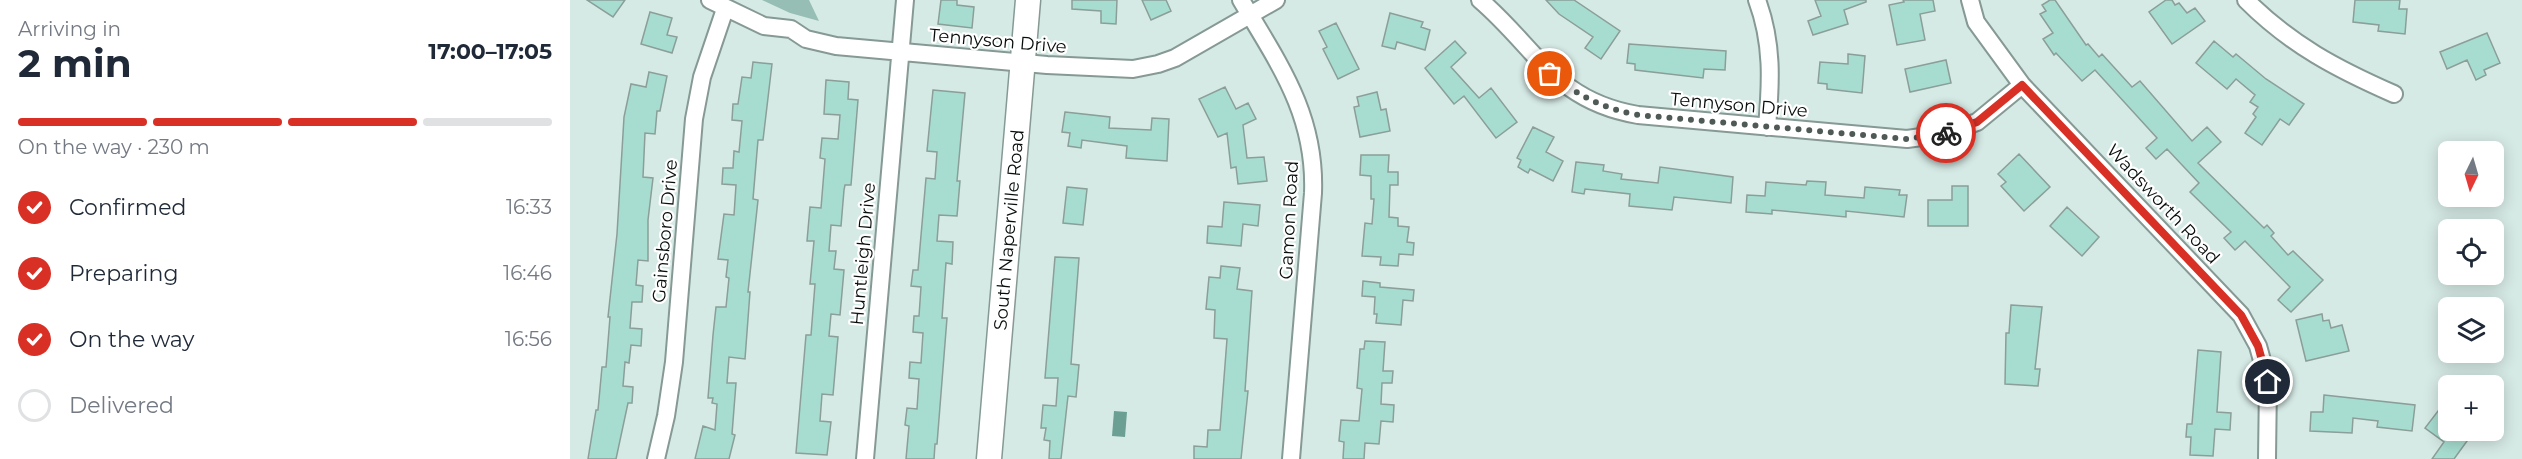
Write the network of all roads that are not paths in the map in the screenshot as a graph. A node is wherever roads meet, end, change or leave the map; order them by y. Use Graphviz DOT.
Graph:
graph roads {
  1 [pos="710,0"];
  2 [pos="905,0"];
  3 [pos="1028,0"];
  4 [pos="1241,0"];
  5 [pos="1276,0"];
  6 [pos="1480,0"];
  7 [pos="1757,0"];
  8 [pos="1970,0"];
  9 [pos="2246,0"];
  10 [pos="725,9"];
  11 [pos="1250,15"];
  12 [pos="901,52"];
  13 [pos="1023,63"];
  14 [pos="2022,85"];
  15 [pos="2394,94"];
  16 [pos="1767,127"];
  17 [pos="656,459"];
  18 [pos="865,459"];
  19 [pos="988,459"];
  20 [pos="1291,459"];
  21 [pos="2267,459"];
  1 -- 10 [label="street, Tennyson Drive"];
  2 -- 12 [label="street, Huntleigh Drive"];
  3 -- 13 [label="main road, South Naperville Road"];
  4 -- 11 [label="street, Gamon Road"];
  5 -- 11 [label="street, Tennyson Drive"];
  6 -- 16 [label="street, Tennyson Drive"];
  7 -- 16 [label="street"];
  8 -- 14 [label="street, Wadsworth Road"];
  9 -- 15 [label="street"];
  10 -- 12 [label="street, Tennyson Drive"];
  10 -- 17 [label="street, Gainsboro Drive"];
  11 -- 13 [label="street, Tennyson Drive"];
  11 -- 20 [label="street, Gamon Road"];
  12 -- 13 [label="street, Tennyson Drive"];
  12 -- 18 [label="street, Huntleigh Drive"];
  13 -- 19 [label="main road, South Naperville Road"];
  14 -- 16 [label="street, Tennyson Drive"];
  14 -- 21 [label="street, Wadsworth Road"];
}
